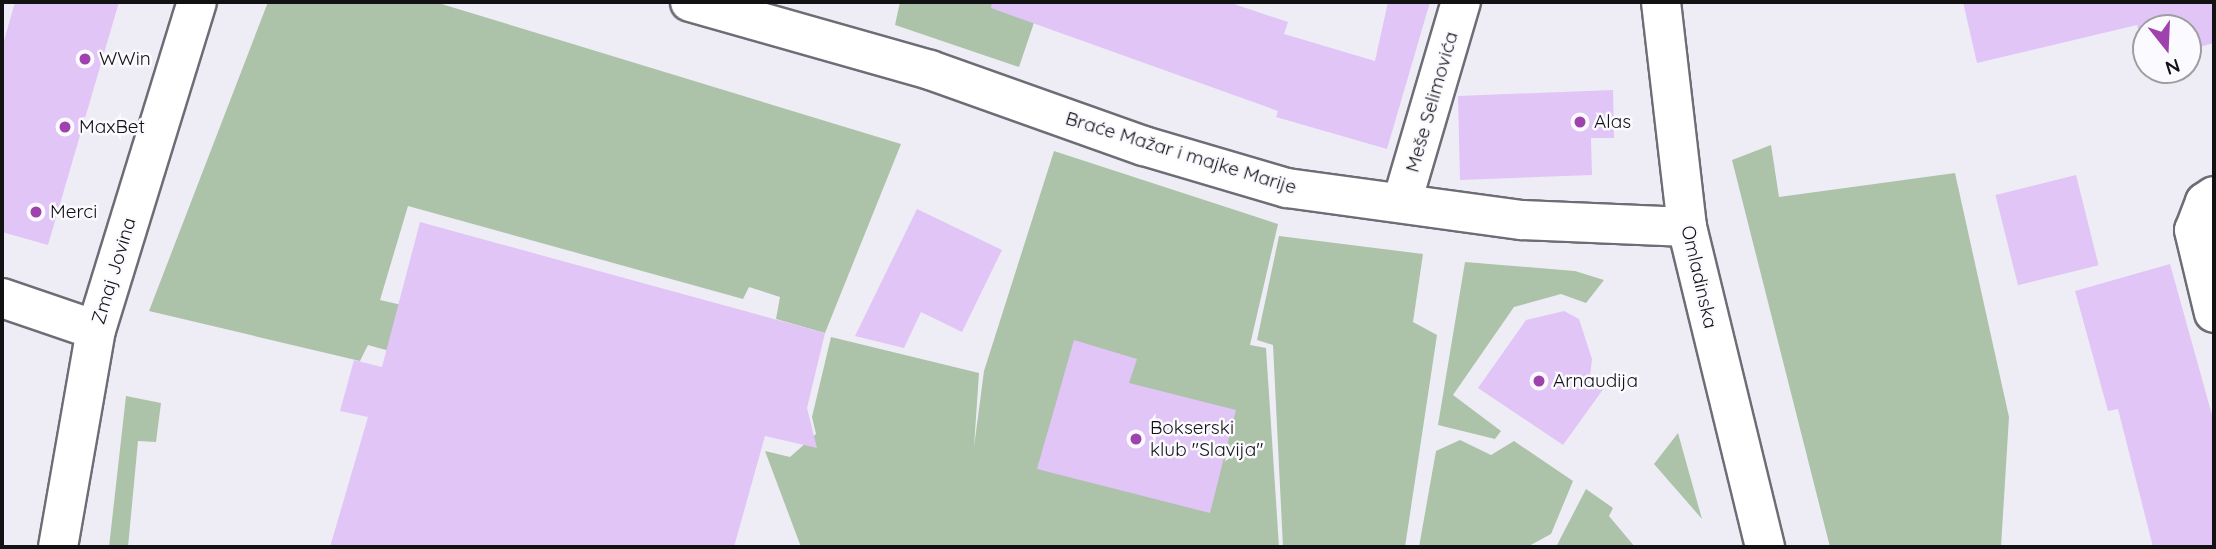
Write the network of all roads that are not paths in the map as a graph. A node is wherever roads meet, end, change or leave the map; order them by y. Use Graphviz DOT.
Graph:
graph roads {
  1 [pos="197,2"];
  2 [pos="690,2"];
  3 [pos="1461,2"];
  4 [pos="1661,2"];
  5 [pos="2214,196"];
  6 [pos="1402,202"];
  7 [pos="1687,227"];
  8 [pos="2,298"];
  9 [pos="2214,313"];
  10 [pos="96,330"];
  11 [pos="58,547"];
  12 [pos="1765,547"];
  1 -- 10 [label="street, Zmaj Jovina"];
  2 -- 6 [label="street, Braće Mažar i majke Marije"];
  3 -- 6 [label="street, Meše Selimovića"];
  4 -- 7 [label="street, Omladinska"];
  5 -- 9 [label="street"];
  6 -- 7 [label="street, Braće Mažar i majke Marije"];
  7 -- 12 [label="street, Omladinska"];
  8 -- 10 [label="street"];
  10 -- 11 [label="street, Zmaj Jovina"];
}
